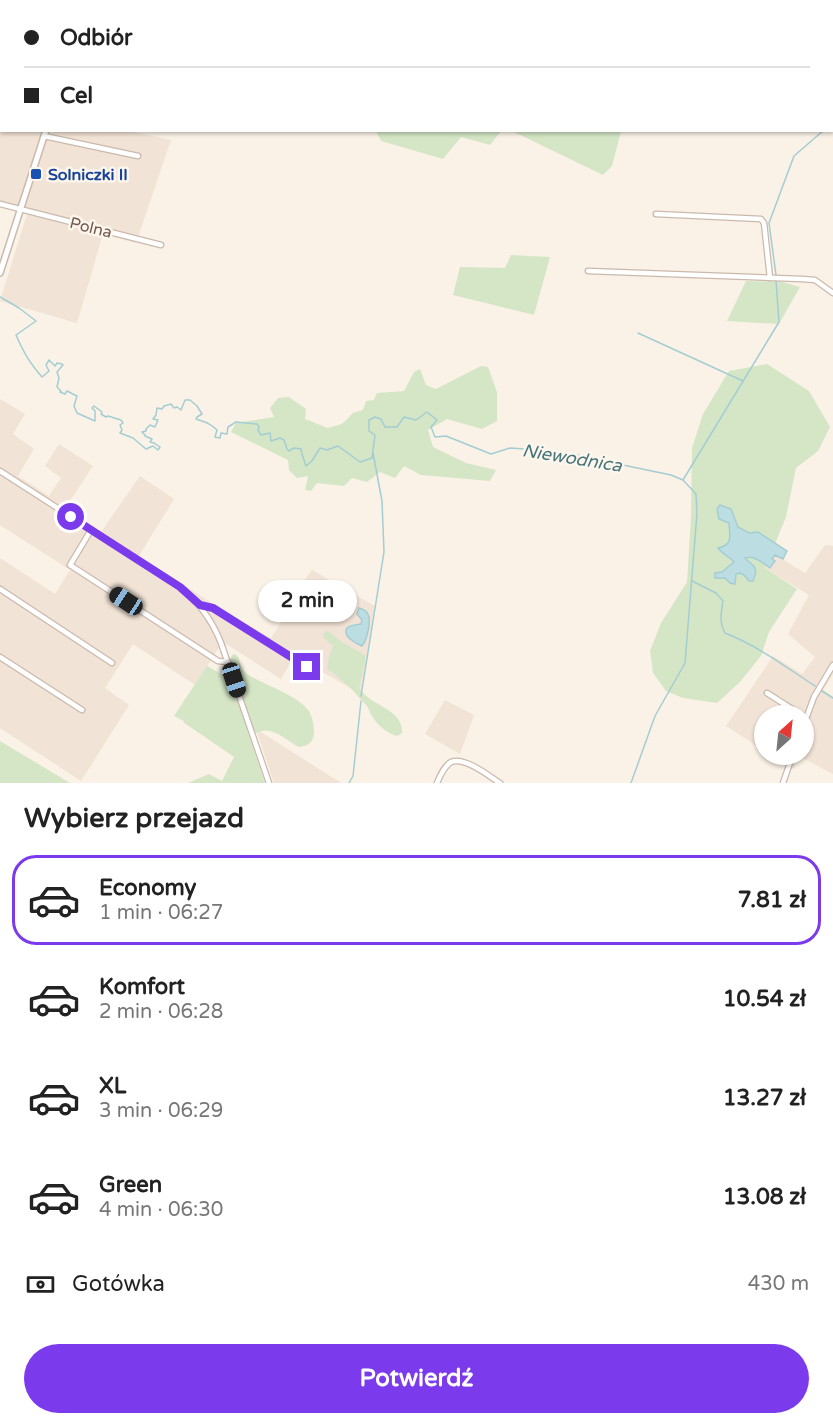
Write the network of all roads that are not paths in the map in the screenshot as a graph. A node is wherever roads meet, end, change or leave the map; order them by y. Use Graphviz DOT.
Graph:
graph roads {
  1 [pos="45,133"];
  2 [pos="138,156"];
  3 [pos="0,204"];
  4 [pos="20,209"];
  5 [pos="656,214"];
  6 [pos="161,245"];
  7 [pos="588,271"];
  8 [pos="0,273"];
  9 [pos="770,278"];
  10 [pos="833,293"];
  11 [pos="0,471"];
  12 [pos="91,530"];
  13 [pos="0,589"];
  14 [pos="200,605"];
  15 [pos="0,657"];
  16 [pos="228,662"];
  17 [pos="112,663"];
  18 [pos="833,665"];
  19 [pos="307,667"];
  20 [pos="767,693"];
  21 [pos="786,705"];
  22 [pos="810,705"];
  23 [pos="82,710"];
  24 [pos="789,765"];
  25 [pos="269,783"];
  26 [pos="437,783"];
  27 [pos="500,783"];
  28 [pos="783,783"];
  1 -- 2 [label="street"];
  1 -- 4 [label="street"];
  3 -- 4 [label="street, Polna"];
  4 -- 6 [label="street, Polna"];
  4 -- 8 [label="street"];
  5 -- 9 [label="street"];
  7 -- 9 [label="street"];
  9 -- 10 [label="street"];
  11 -- 12 [label="street"];
  12 -- 14 [label="street"];
  12 -- 16 [label="street"];
  13 -- 17 [label="street"];
  14 -- 16 [label="street"];
  14 -- 19 [label="street"];
  15 -- 23 [label="street"];
  16 -- 25 [label="street"];
  18 -- 22 [label="street"];
  20 -- 21 [label="street"];
  24 -- 28 [label="street"];
  26 -- 27 [label="street"];
}
